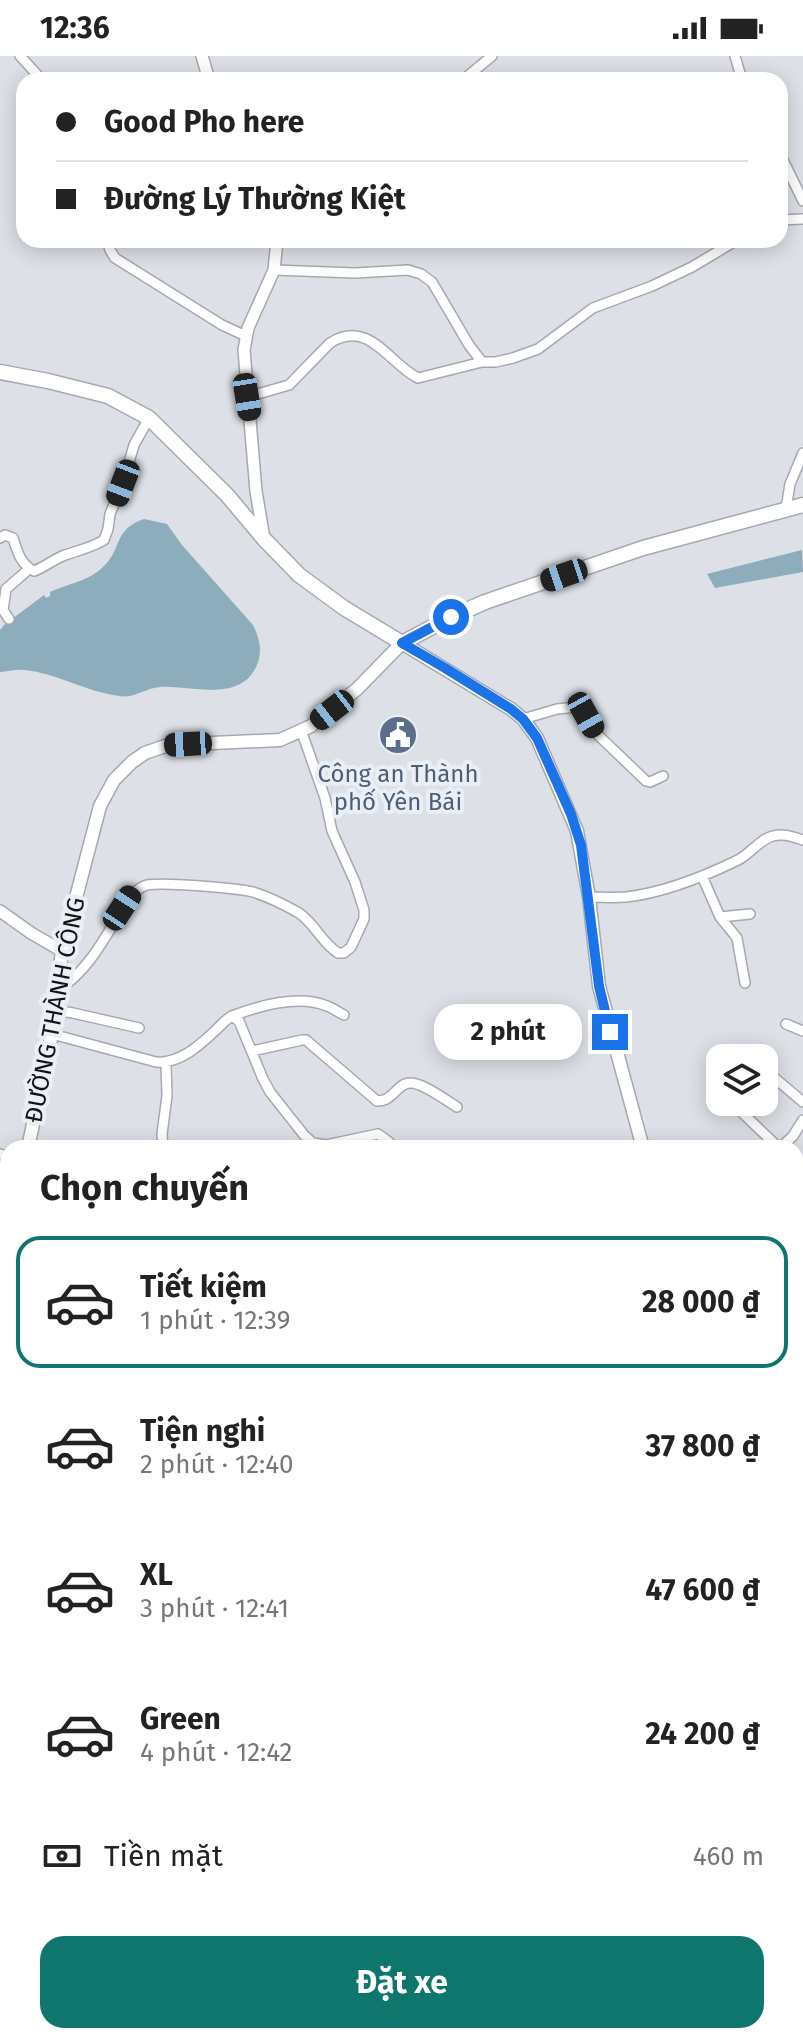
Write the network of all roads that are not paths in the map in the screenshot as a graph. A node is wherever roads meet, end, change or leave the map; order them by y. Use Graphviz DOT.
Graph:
graph roads {
  1 [pos="20,56"];
  2 [pos="492,56"];
  3 [pos="35,72"];
  4 [pos="473,72"];
  5 [pos="788,172"];
  6 [pos="803,201"];
  7 [pos="109,248"];
  8 [pos="276,248"];
  9 [pos="724,248"];
  10 [pos="274,270"];
  11 [pos="246,336"];
  12 [pos="482,362"];
  13 [pos="0,372"];
  14 [pos="247,397"];
  15 [pos="149,418"];
  16 [pos="803,453"];
  17 [pos="803,505"];
  18 [pos="786,509"];
  19 [pos="0,538"];
  20 [pos="264,539"];
  21 [pos="29,569"];
  22 [pos="9,619"];
  23 [pos="402,643"];
  24 [pos="523,719"];
  25 [pos="301,730"];
  26 [pos="663,776"];
  27 [pos="803,840"];
  28 [pos="702,876"];
  29 [pos="589,897"];
  30 [pos="0,911"];
  31 [pos="750,914"];
  32 [pos="720,917"];
  33 [pos="62,951"];
  34 [pos="745,983"];
  35 [pos="57,990"];
  36 [pos="54,1010"];
  37 [pos="344,1015"];
  38 [pos="232,1016"];
  39 [pos="786,1024"];
  40 [pos="139,1028"];
  41 [pos="803,1031"];
  42 [pos="52,1034"];
  43 [pos="252,1051"];
  44 [pos="166,1063"];
  45 [pos="778,1081"];
  46 [pos="803,1102"];
  47 [pos="457,1107"];
  48 [pos="746,1116"];
  49 [pos="803,1120"];
  50 [pos="30,1140"];
  51 [pos="162,1140"];
  52 [pos="310,1140"];
  53 [pos="350,1140"];
  54 [pos="386,1140"];
  55 [pos="641,1140"];
  56 [pos="771,1140"];
  57 [pos="789,1140"];
  1 -- 3 [label="street"];
  2 -- 4 [label="street"];
  5 -- 6 [label="street"];
  7 -- 11 [label="street"];
  8 -- 10 [label="street"];
  9 -- 12 [label="street"];
  10 -- 11 [label="street"];
  10 -- 12 [label="street"];
  11 -- 14 [label="street"];
  12 -- 14 [label="street"];
  13 -- 15 [label="main road"];
  14 -- 20 [label="street"];
  15 -- 20 [label="main road"];
  15 -- 21 [label="street"];
  16 -- 18 [label="street"];
  17 -- 18 [label="main road"];
  18 -- 23 [label="main road"];
  19 -- 21 [label="street"];
  20 -- 23 [label="main road"];
  21 -- 22 [label="street"];
  23 -- 24 [label="main road"];
  23 -- 25 [label="main road, ĐƯỜNG THÀNH CÔNG"];
  24 -- 26 [label="street"];
  24 -- 29 [label="main road"];
  25 -- 33 [label="main road, ĐƯỜNG THÀNH CÔNG"];
  25 -- 35 [label="street"];
  27 -- 28 [label="street"];
  28 -- 29 [label="street"];
  28 -- 32 [label="street"];
  29 -- 55 [label="main road"];
  30 -- 33 [label="street"];
  31 -- 32 [label="street"];
  32 -- 34 [label="street"];
  33 -- 35 [label="main road, ĐƯỜNG THÀNH CÔNG"];
  35 -- 36 [label="main road, ĐƯỜNG THÀNH CÔNG"];
  36 -- 40 [label="street"];
  36 -- 42 [label="main road, ĐƯỜNG THÀNH CÔNG"];
  37 -- 38 [label="street"];
  38 -- 43 [label="street"];
  38 -- 44 [label="street"];
  39 -- 41 [label="street"];
  42 -- 44 [label="street"];
  42 -- 50 [label="main road, ĐƯỜNG THÀNH CÔNG"];
  43 -- 47 [label="street"];
  43 -- 52 [label="street"];
  44 -- 51 [label="street"];
  45 -- 46 [label="street"];
  48 -- 56 [label="street"];
  49 -- 57 [label="street"];
  53 -- 54 [label="street"];
}
